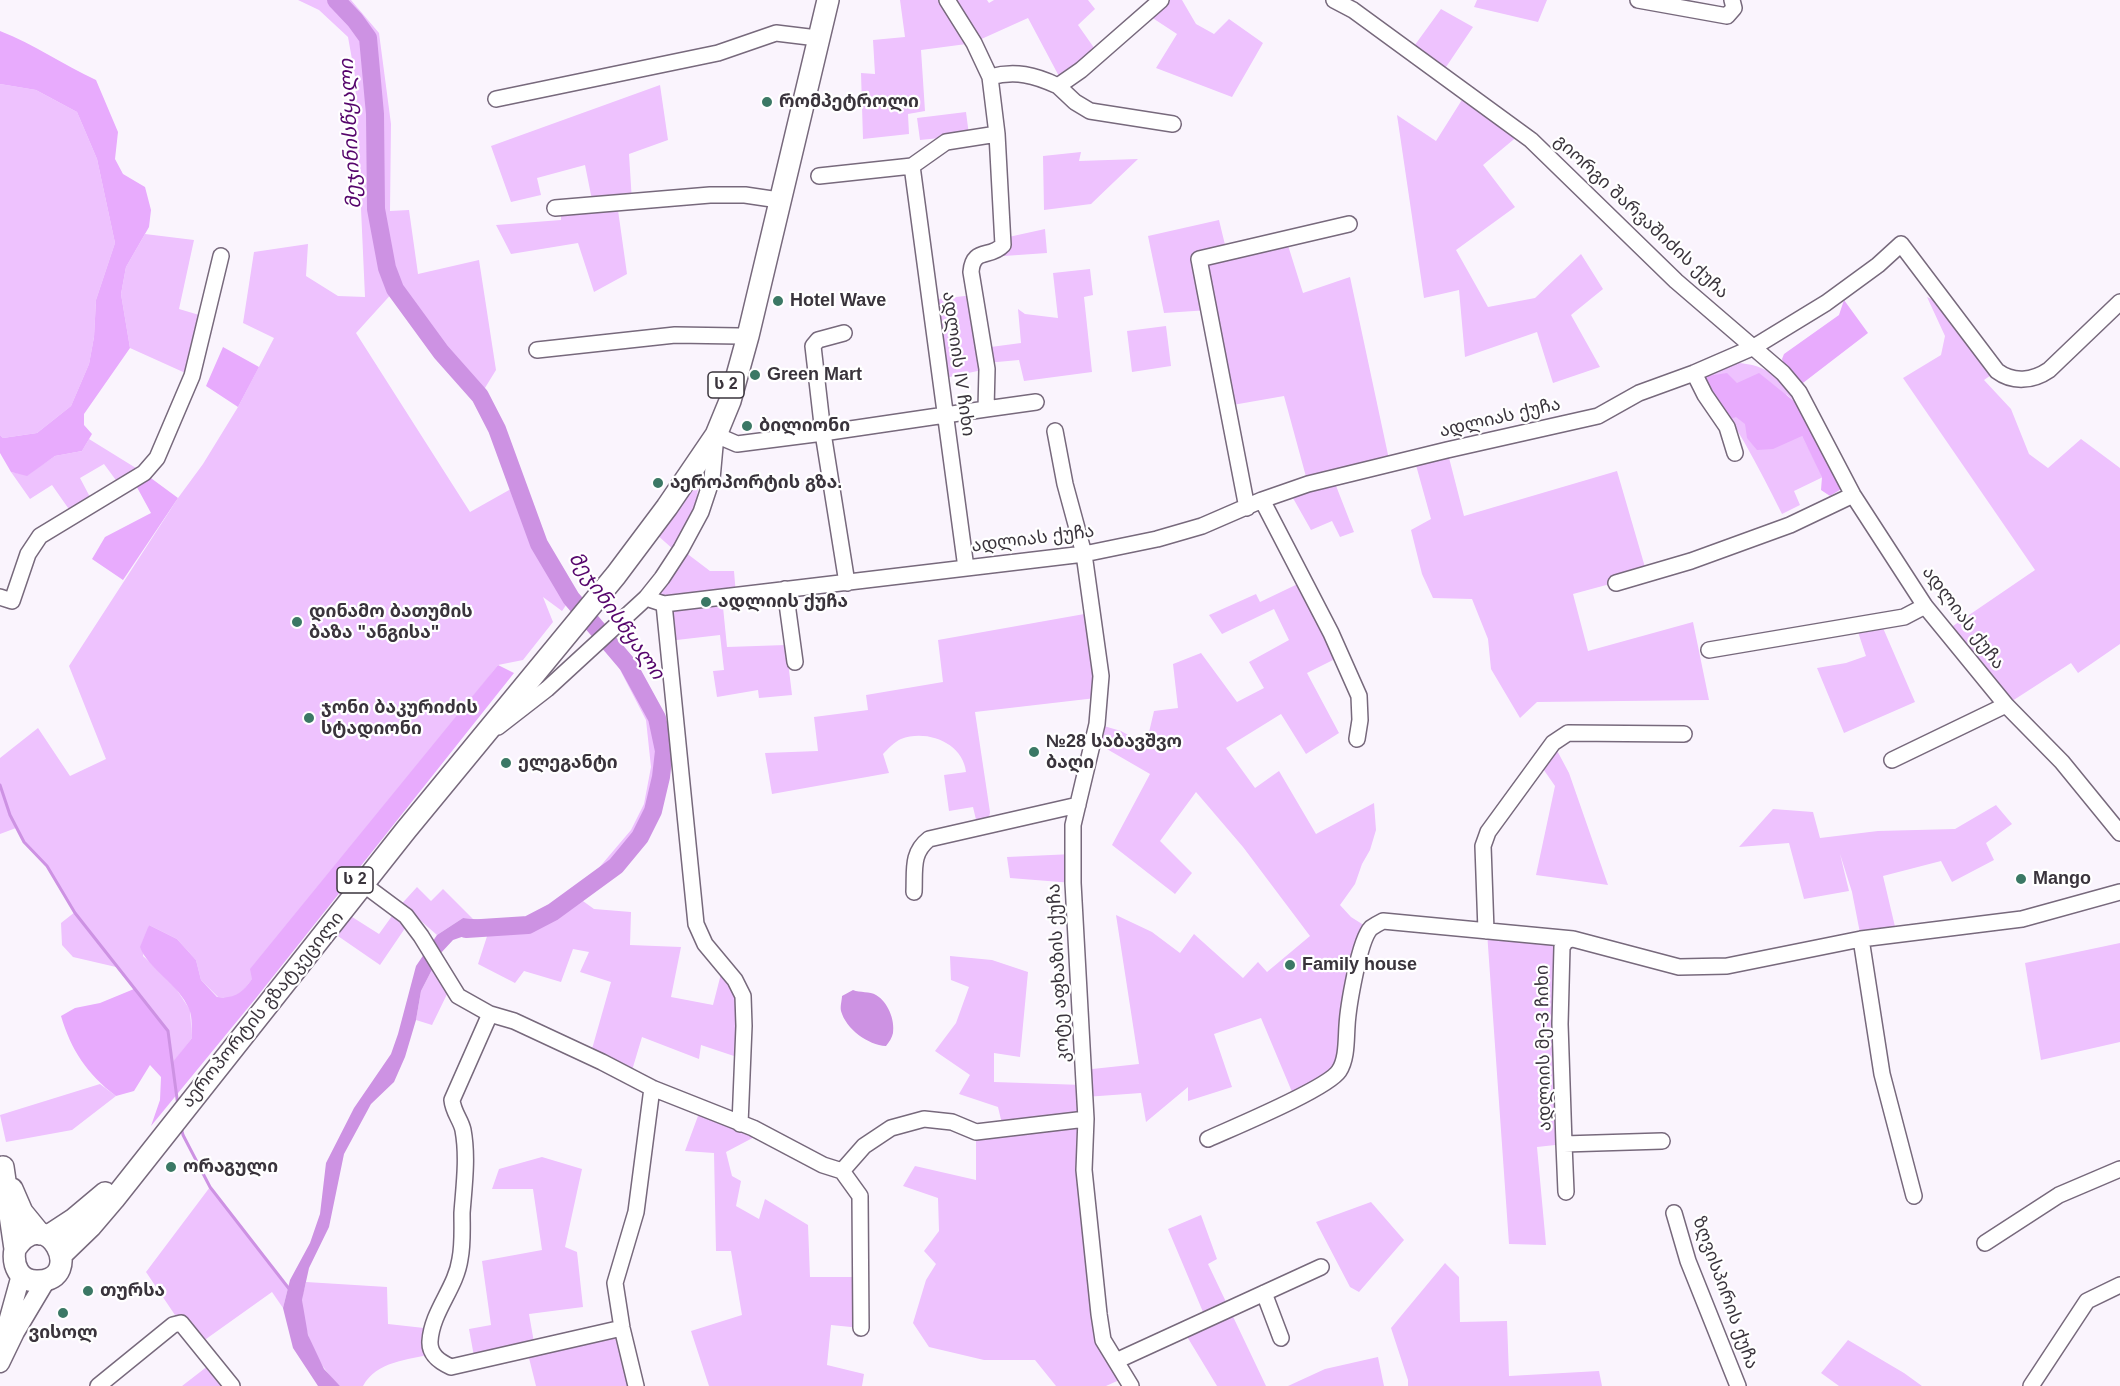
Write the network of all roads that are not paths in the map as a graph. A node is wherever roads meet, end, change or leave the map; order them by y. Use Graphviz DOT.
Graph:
graph roads {
  1 [pos="818,0"];
  2 [pos="828,0"];
  3 [pos="947,0"];
  4 [pos="1161,0"];
  5 [pos="1334,0"];
  6 [pos="1638,0"];
  7 [pos="1732,0"];
  8 [pos="1354,5"];
  9 [pos="809,37"];
  10 [pos="990,78"];
  11 [pos="1058,86"];
  12 [pos="496,99"];
  13 [pos="1173,124"];
  14 [pos="997,134"];
  15 [pos="912,166"];
  16 [pos="819,176"];
  17 [pos="772,199"];
  18 [pos="555,208"];
  19 [pos="1349,224"];
  20 [pos="221,256"];
  21 [pos="2120,302"];
  22 [pos="844,333"];
  23 [pos="739,336"];
  24 [pos="1754,348"];
  25 [pos="537,350"];
  26 [pos="1694,373"];
  27 [pos="1036,402"];
  28 [pos="986,409"];
  29 [pos="945,415"];
  30 [pos="1054,431"];
  31 [pos="823,433"];
  32 [pos="716,435"];
  33 [pos="1735,453"];
  34 [pos="700,467"];
  35 [pos="1853,495"];
  36 [pos="1262,501"];
  37 [pos="1247,507"];
  38 [pos="1084,554"];
  39 [pos="966,568"];
  40 [pos="847,583"];
  41 [pos="1616,583"];
  42 [pos="785,589"];
  43 [pos="0,597"];
  44 [pos="646,598"];
  45 [pos="664,604"];
  46 [pos="1925,606"];
  47 [pos="570,623"];
  48 [pos="1710,650"];
  49 [pos="795,662"];
  50 [pos="2006,705"];
  51 [pos="485,734"];
  52 [pos="1684,734"];
  53 [pos="1357,739"];
  54 [pos="1892,760"];
  55 [pos="1078,805"];
  56 [pos="2120,833"];
  57 [pos="363,884"];
  58 [pos="914,892"];
  59 [pos="2120,892"];
  60 [pos="1486,930"];
  61 [pos="1573,939"];
  62 [pos="1861,939"];
  63 [pos="490,1014"];
  64 [pos="652,1088"];
  65 [pos="191,1093"];
  66 [pos="1086,1119"];
  67 [pos="168,1123"];
  68 [pos="741,1124"];
  69 [pos="1208,1139"];
  70 [pos="1662,1141"];
  71 [pos="1564,1144"];
  72 [pos="2,1162"];
  73 [pos="2120,1169"];
  74 [pos="842,1171"];
  75 [pos="1566,1192"];
  76 [pos="1914,1196"];
  77 [pos="1674,1213"];
  78 [pos="44,1235"];
  79 [pos="1985,1243"];
  80 [pos="15,1249"];
  81 [pos="61,1255"];
  82 [pos="1321,1267"];
  83 [pos="21,1275"];
  84 [pos="46,1280"];
  85 [pos="2120,1285"];
  86 [pos="1264,1293"];
  87 [pos="861,1328"];
  88 [pos="622,1329"];
  89 [pos="1281,1338"];
  90 [pos="0,1353"];
  91 [pos="1116,1361"];
  92 [pos="0,1363"];
  93 [pos="98,1386"];
  94 [pos="232,1386"];
  95 [pos="636,1386"];
  96 [pos="1131,1386"];
  97 [pos="1738,1386"];
  98 [pos="2031,1386"];
  1 -- 9 [label="highway, აეროპორტის გზატკეცილი / ს 2"];
  2 -- 32 [label="highway, აეროპორტის გზატკეცილი / ს 2"];
  3 -- 10 [label="street"];
  4 -- 11 [label="street"];
  5 -- 8 [label="street, გიორგი შარვაშიძის ქუჩა"];
  6 -- 7 [label="street"];
  8 -- 24 [label="street, გიორგი შარვაშიძის ქუჩა"];
  9 -- 12 [label="street"];
  9 -- 17 [label="highway, აეროპორტის გზატკეცილი / ს 2"];
  10 -- 11 [label="street"];
  10 -- 14 [label="street"];
  11 -- 13 [label="street"];
  14 -- 15 [label="street"];
  14 -- 28 [label="street"];
  15 -- 16 [label="street"];
  15 -- 29 [label="street, ადლიის IV ჩიხი"];
  17 -- 18 [label="street"];
  17 -- 23 [label="highway, აეროპორტის გზატკეცილი / ს 2"];
  19 -- 37 [label="street"];
  20 -- 43 [label="street"];
  21 -- 24 [label="street"];
  22 -- 31 [label="street"];
  23 -- 25 [label="street"];
  23 -- 34 [label="highway, აეროპორტის გზატკეცილი / ს 2"];
  24 -- 26 [label="street, ადლიას ქუჩა"];
  24 -- 35 [label="street, ადლიას ქუჩა"];
  26 -- 33 [label="street"];
  26 -- 36 [label="street, ადლიას ქუჩა"];
  27 -- 28 [label="street"];
  28 -- 29 [label="street"];
  29 -- 31 [label="street"];
  29 -- 39 [label="street, ადლიის IV ჩიხი"];
  30 -- 38 [label="street, კოტე აფხაზის ქუჩა"];
  31 -- 32 [label="street"];
  31 -- 40 [label="street"];
  32 -- 34 [label="highway, აეროპორტის გზატკეცილი / ს 2"];
  34 -- 44 [label="street"];
  34 -- 47 [label="highway, აეროპორტის გზატკეცილი / ს 2"];
  35 -- 41 [label="street"];
  35 -- 46 [label="street, ადლიას ქუჩა"];
  36 -- 37 [label="street, ადლიას ქუჩა"];
  36 -- 53 [label="street"];
  37 -- 38 [label="street, ადლიას ქუჩა"];
  38 -- 39 [label="street, ადლიას ქუჩა"];
  38 -- 55 [label="street, კოტე აფხაზის ქუჩა"];
  39 -- 40 [label="street, ადლიას ქუჩა"];
  40 -- 42 [label="street, ადლიას ქუჩა"];
  42 -- 45 [label="street, ადლიას ქუჩა"];
  42 -- 49 [label="street"];
  44 -- 45 [label="street, ადლიას ქუჩა"];
  44 -- 51 [label="street"];
  45 -- 68 [label="street"];
  46 -- 48 [label="street"];
  46 -- 50 [label="street, ადლიას ქუჩა"];
  47 -- 51 [label="highway, აეროპორტის გზატკეცილი / ს 2"];
  47 -- 65 [label="highway, აეროპორტის გზატკეცილი / ს 2"];
  50 -- 54 [label="street"];
  50 -- 56 [label="street, ადლიას ქუჩა"];
  51 -- 57 [label="highway, აეროპორტის გზატკეცილი / ს 2"];
  52 -- 60 [label="street"];
  55 -- 58 [label="street"];
  55 -- 66 [label="street, კოტე აფხაზის ქუჩა"];
  57 -- 63 [label="street"];
  57 -- 65 [label="highway, აეროპორტის გზატკეცილი / ს 2"];
  59 -- 62 [label="street"];
  60 -- 61 [label="street"];
  60 -- 69 [label="street"];
  61 -- 62 [label="street"];
  61 -- 71 [label="street, ადლიის მე-3 ჩიხი"];
  62 -- 76 [label="street"];
  63 -- 64 [label="street"];
  63 -- 88 [label="street"];
  64 -- 68 [label="street"];
  64 -- 88 [label="street"];
  65 -- 67 [label="highway, აეროპორტის გზატკეცილი / ს 2"];
  66 -- 74 [label="street"];
  66 -- 91 [label="street, კოტე აფხაზის ქუჩა"];
  67 -- 78 [label="highway, აეროპორტის გზატკეცილი / ს 2"];
  67 -- 81 [label="highway, აეროპორტის გზატკეცილი / ს 2"];
  68 -- 74 [label="street"];
  70 -- 71 [label="street, ადლიის მე-3 ჩიხი"];
  71 -- 75 [label="street"];
  72 -- 78 [label="highway"];
  72 -- 80 [label="highway"];
  73 -- 79 [label="street"];
  74 -- 87 [label="street"];
  77 -- 97 [label="street, ზღვისპირის ქუჩა"];
  78 -- 80 [label="highway"];
  78 -- 81 [label="highway"];
  80 -- 83 [label="highway"];
  81 -- 84 [label="highway"];
  82 -- 86 [label="street"];
  83 -- 84 [label="highway"];
  83 -- 90 [label="main road"];
  84 -- 92 [label="main road"];
  85 -- 98 [label="street"];
  86 -- 89 [label="street"];
  86 -- 91 [label="street"];
  88 -- 95 [label="street"];
  91 -- 96 [label="street, კოტე აფხაზის ქუჩა"];
  93 -- 94 [label="street"];
}
